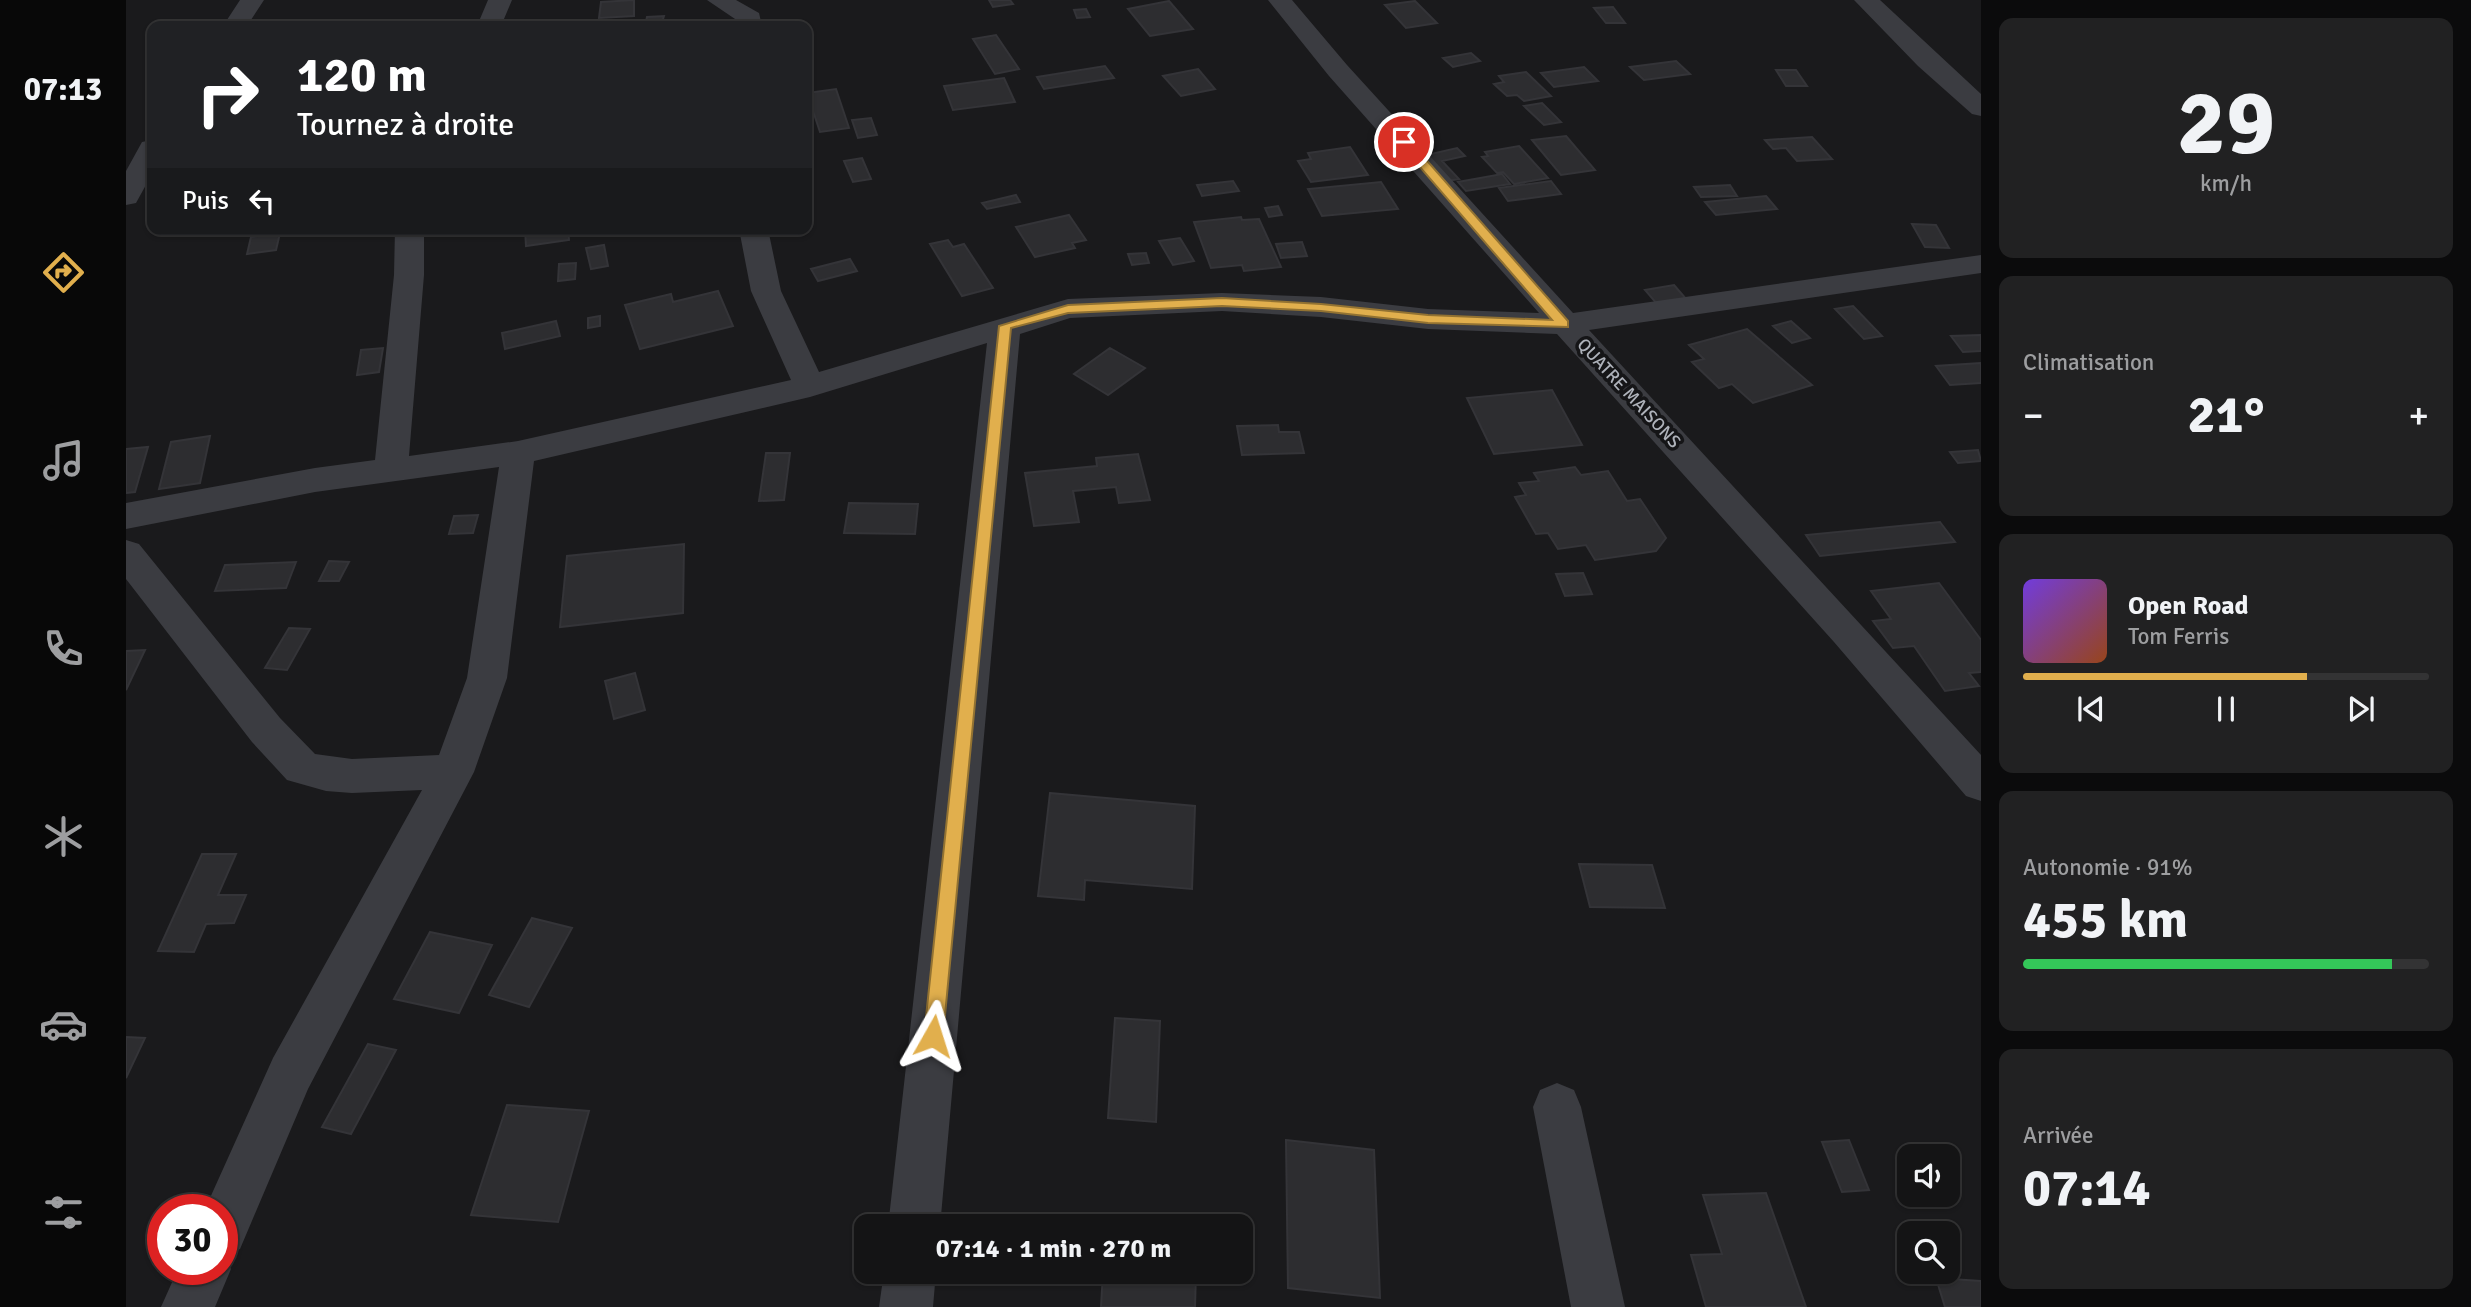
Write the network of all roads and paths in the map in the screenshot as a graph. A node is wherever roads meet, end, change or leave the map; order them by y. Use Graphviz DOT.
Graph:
graph roads {
  1 [pos="252,0"];
  2 [pos="500,0"];
  3 [pos="719,0"];
  4 [pos="1280,0"];
  5 [pos="1866,0"];
  6 [pos="238,21"];
  7 [pos="491,21"];
  8 [pos="750,21"];
  9 [pos="1981,108"];
  10 [pos="147,157"];
  11 [pos="126,197"];
  12 [pos="410,235"];
  13 [pos="754,235"];
  14 [pos="1981,264"];
  15 [pos="1563,324"];
  16 [pos="1005,326"];
  17 [pos="810,386"];
  18 [pos="518,453"];
  19 [pos="391,471"];
  20 [pos="126,516"];
  21 [pos="126,553"];
  22 [pos="1967,750"];
  23 [pos="453,772"];
  24 [pos="1981,784"];
  25 [pos="1557,1107"];
  26 [pos="238,1194"];
  27 [pos="915,1214"];
  28 [pos="909,1284"];
  29 [pos="198,1285"];
  30 [pos="188,1307"];
  31 [pos="906,1307"];
  32 [pos="1598,1307"];
  1 -- 6 [label="street"];
  2 -- 7 [label="street"];
  3 -- 8 [label="street"];
  4 -- 15 [label="street, QUATRE MAISONS"];
  5 -- 9 [label="street"];
  10 -- 11 [label="street"];
  12 -- 19 [label="street"];
  13 -- 17 [label="street"];
  14 -- 15 [label="street"];
  15 -- 16 [label="street"];
  15 -- 22 [label="street, QUATRE MAISONS"];
  16 -- 17 [label="street"];
  16 -- 27 [label="street"];
  17 -- 18 [label="street"];
  18 -- 19 [label="street"];
  18 -- 23 [label="street"];
  19 -- 20 [label="street"];
  21 -- 23 [label="street"];
  22 -- 24 [label="street, QUATRE MAISONS"];
  23 -- 26 [label="street"];
  25 -- 32 [label="street"];
  28 -- 31 [label="street"];
  29 -- 30 [label="street"];
}
